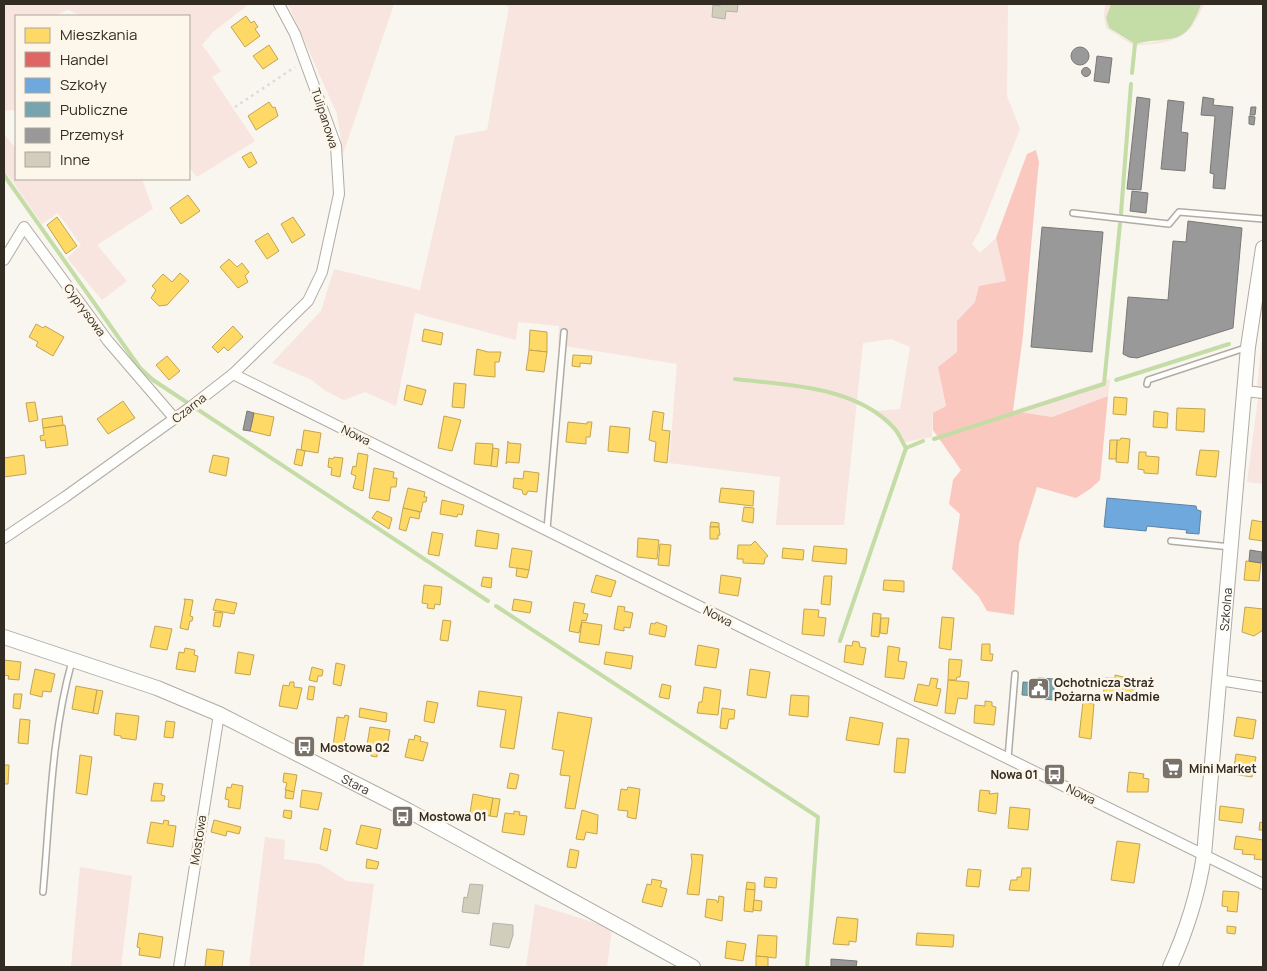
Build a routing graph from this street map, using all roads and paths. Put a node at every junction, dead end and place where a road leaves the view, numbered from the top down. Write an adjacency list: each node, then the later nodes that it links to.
1 (279, 4): 2 (street, Tulipanowa)
2 (305, 61): 3 (path); 6 (street, Tulipanowa)
3 (234, 107)
4 (1074, 213): 5 (lane)
5 (1263, 218)
6 (331, 238): 11 (street, Czarna)
7 (1263, 248): 10 (street, Szkolna)
8 (4, 260): 15 (street, Cyprysowa)
9 (564, 332): 16 (lane)
10 (1248, 347): 12 (lane); 13 (street, Szkolna)
11 (233, 374): 15 (street, Czarna); 16 (street, Nowa)
12 (1147, 384)
13 (1245, 391): 14 (street); 19 (street, Szkolna)
14 (1263, 393)
15 (175, 419): 17 (street, Czarna)
16 (547, 530): 26 (street, Nowa)
17 (4, 538)
18 (1171, 541): 19 (lane)
19 (1231, 547): 23 (street, Szkolna)
20 (4, 637): 21 (street, Stara)
21 (73, 659): 25 (street, Stara); 29 (lane)
22 (1015, 674): 26 (lane)
23 (1219, 680): 24 (street); 27 (street, Szkolna)
24 (1263, 687)
25 (219, 714): 30 (street, Mostowa); 31 (street, Stara)
26 (1008, 758): 27 (street, Nowa)
27 (1204, 855): 28 (street, Nowa); 32 (street, Szkolna)
28 (1263, 884)
29 (43, 892)
30 (178, 967)
31 (693, 967)
32 (1170, 967)

